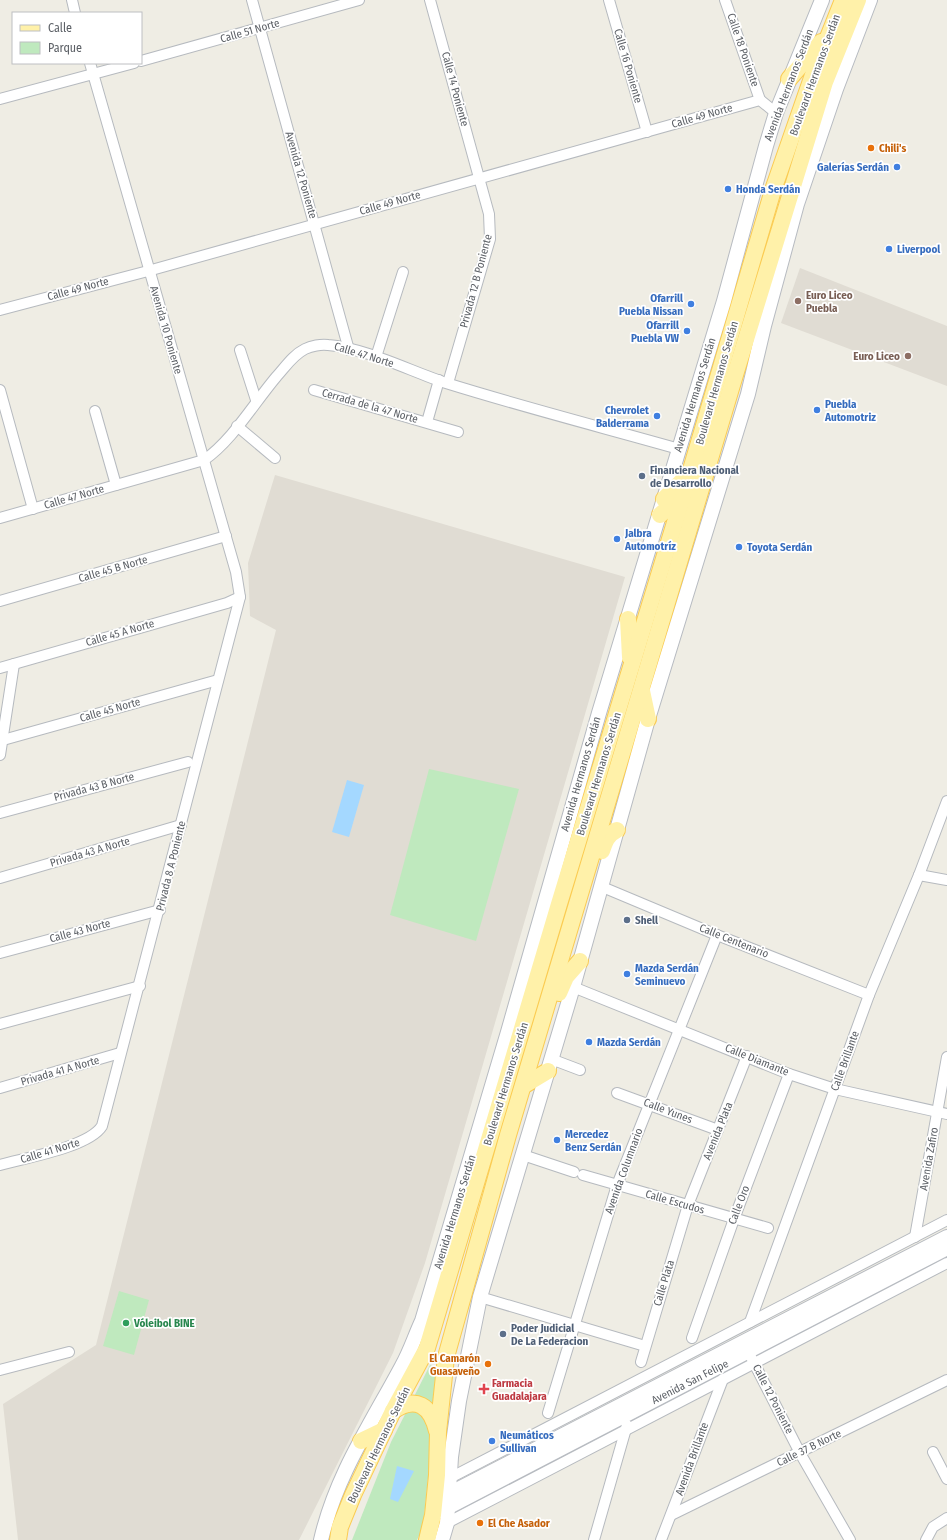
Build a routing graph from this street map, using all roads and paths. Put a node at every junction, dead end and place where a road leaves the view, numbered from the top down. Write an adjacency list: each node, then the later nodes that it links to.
1 (72, 0): 11 (street)
2 (252, 0): 12 (street, Avenida 12 Poniente)
3 (359, 0): 12 (street, Calle 51 Norte)
4 (430, 0): 23 (street, Calle 14 Poniente)
5 (609, 0): 22 (street, Calle 16 Poniente)
6 (725, 0): 20 (street, Calle 18 Poniente)
7 (822, 0): 18 (main road, Avenida Hermanos Serdán)
8 (842, 0): 13 (main road, Boulevard Hermanos Serdán)
9 (858, 0): 46 (main road, Boulevard Hermanos Serdán)
10 (870, 0): 48 (main road)
11 (76, 12)
12 (260, 28): 14 (street, Calle 51 Norte); 26 (street, Avenida 12 Poniente)
13 (831, 30): 18 (main road); 25 (main road, Boulevard Hermanos Serdán)
14 (142, 61)
15 (90, 64): 17 (street, Avenida 10 Poniente)
16 (131, 64): 17 (street)
17 (93, 75): 19 (street); 29 (street, Avenida 10 Poniente)
18 (789, 79): 21 (main road, Avenida Hermanos Serdán)
19 (0, 99)
20 (760, 100): 21 (street); 22 (street, Calle 49 Norte)
21 (776, 112): 24 (main road, Avenida Hermanos Serdán)
22 (646, 132): 23 (street, Calle 49 Norte)
23 (479, 178): 26 (street, Calle 49 Norte); 35 (street, Privada 12 B Poniente)
24 (751, 199): 25 (main road); 27 (main road, Avenida Hermanos Serdán)
25 (769, 205): 28 (main road, Boulevard Hermanos Serdán)
26 (315, 224): 29 (street, Calle 49 Norte); 33 (street, Avenida 12 Poniente)
27 (735, 264): 28 (main road); 43 (main road, Avenida Hermanos Serdán)
28 (750, 269): 47 (main road, Boulevard Hermanos Serdán)
29 (148, 271): 31 (street, Calle 49 Norte); 45 (street, Avenida 10 Poniente)
30 (403, 272): 34 (street)
31 (0, 310)
32 (240, 350): 38 (street)
33 (350, 350): 34 (street, Calle 47 Norte); 38 (street, Calle 47 Norte)
34 (376, 357): 35 (street, Calle 47 Norte)
35 (443, 382): 40 (street, Cerrada de la 47 Norte); 43 (street, Calle 47 Norte)
36 (0, 390): 52 (street)
37 (314, 390): 40 (street, Cerrada de la 47 Norte)
38 (256, 400): 41 (street, Calle 47 Norte)
39 (95, 411): 49 (street)
40 (427, 422): 42 (street, Cerrada de la 47 Norte)
41 (237, 426): 44 (street); 45 (street, Calle 47 Norte)
42 (458, 432)
43 (679, 450): 51 (main road, Avenida Hermanos Serdán)
44 (275, 458)
45 (204, 460): 49 (street, Calle 47 Norte); 55 (street, Avenida 10 Poniente)
46 (706, 470): 48 (main road); 63 (main road, Boulevard Hermanos Serdán)
47 (690, 473): 50 (main road, Boulevard Hermanos Serdán); 51 (main road)
48 (723, 475): 64 (main road)
49 (116, 485): 52 (street, Calle 47 Norte)
50 (685, 492): 53 (main road); 61 (main road, Boulevard Hermanos Serdán)
51 (664, 499): 53 (main road, Avenida Hermanos Serdán)
52 (33, 509): 54 (street, Calle 47 Norte)
53 (660, 515): 58 (main road, Avenida Hermanos Serdán)
54 (0, 518)
55 (226, 536): 56 (street, Avenida 10 Poniente); 57 (street, Calle 45 B Norte)
56 (240, 597): 59 (street, Calle 45 A Norte); 62 (street, Privada 8 A Poniente)
57 (0, 601)
58 (628, 618): 61 (main road); 130 (main road, Avenida Hermanos Serdán)
59 (14, 664): 60 (street, Calle 45 A Norte); 65 (street)
60 (0, 668)
61 (630, 670): 124 (main road, Boulevard Hermanos Serdán)
62 (218, 680): 65 (street, Calle 45 Norte); 70 (street, Privada 8 A Poniente)
63 (642, 689): 64 (main road); 76 (main road, Boulevard Hermanos Serdán)
64 (648, 719): 71 (main road)
65 (3, 740): 66 (street)
66 (0, 754)
67 (188, 762): 69 (street, Privada 43 B Norte)
68 (947, 801): 72 (street, Calle Brillante)
69 (0, 813)
70 (181, 825): 73 (street, Privada 43 A Norte); 77 (street, Privada 8 A Poniente)
71 (617, 830): 75 (main road); 76 (main road)
72 (919, 875): 74 (street); 83 (street, Calle Brillante)
73 (0, 878)
74 (947, 880)
75 (600, 886): 78 (street, Calle Centenario); 80 (main road)
76 (583, 887): 84 (main road, Boulevard Hermanos Serdán)
77 (160, 910): 79 (street, Calle 43 Norte); 81 (street, Privada 8 A Poniente)
78 (717, 935): 83 (street, Calle Centenario); 86 (street, Avenida Columnario)
79 (0, 953)
80 (580, 961): 82 (main road); 84 (main road)
81 (140, 986): 85 (street); 87 (street, Privada 8 A Poniente)
82 (573, 987): 86 (street, Calle Diamante); 90 (main road)
83 (869, 995): 95 (street, Calle Brillante)
84 (545, 1012): 93 (main road, Boulevard Hermanos Serdán)
85 (0, 1024)
86 (679, 1029): 88 (street, Calle Diamante); 97 (street, Avenida Columnario)
87 (120, 1053): 94 (street, Privada 41 A Norte); 100 (street, Privada 8 A Poniente)
88 (746, 1056): 92 (street, Calle Diamante); 99 (street, Avenida Plata)
89 (947, 1057): 98 (street, Avenida Zafiro)
90 (550, 1065): 91 (street); 93 (main road); 101 (main road)
91 (580, 1070)
92 (789, 1074): 95 (street, Calle Diamante); 105 (street, Calle Oro)
93 (523, 1086): 129 (main road, Boulevard Hermanos Serdán)
94 (0, 1088)
95 (835, 1089): 98 (street, Calle Diamante); 113 (street, Calle Brillante)
96 (617, 1093): 97 (street, Calle Yunes)
97 (650, 1104): 99 (street, Calle Yunes); 103 (street, Avenida Columnario)
98 (942, 1113): 108 (street, Avenida Zafiro)
99 (718, 1130): 104 (street, Avenida Plata)
100 (98, 1133): 102 (street, Calle 41 Norte)
101 (523, 1155): 103 (street, Calle Escudos); 112 (main road)
102 (0, 1165)
103 (617, 1185): 104 (street, Calle Escudos); 114 (street, Avenida Columnario)
104 (688, 1205): 105 (street, Calle Escudos); 116 (street, Calle Plata)
105 (734, 1219): 107 (street, Calle Escudos); 115 (street, Calle Oro)
106 (947, 1220): 108 (street)
107 (768, 1228)
108 (915, 1237): 113 (street)
109 (947, 1237): 118 (main road, Avenida San Felipe)
110 (947, 1248): 118 (main road, Avenida San Felipe)
111 (947, 1263): 118 (street, Avenida San Felipe)
112 (480, 1297): 114 (street); 133 (main road)
113 (750, 1322): 133 (street)
114 (574, 1326): 116 (street); 126 (street, Avenida Columnario)
115 (692, 1338)
116 (645, 1346): 119 (street, Calle Plata)
117 (69, 1352): 120 (street)
118 (749, 1352): 121 (street, Avenida San Felipe); 123 (main road, Avenida San Felipe); 125 (main road, Avenida San Felipe); 132 (street, Calle 12 Poniente)
119 (641, 1362)
120 (0, 1370)
121 (723, 1378): 127 (street, Avenida San Felipe); 136 (street, Avenida Brillante)
122 (947, 1380): 132 (street, Calle 37 B Norte)
123 (635, 1397): 125 (street); 135 (main road, Avenida San Felipe)
124 (393, 1411): 128 (main road, Boulevard Hermanos Serdán); 129 (main road)
125 (631, 1412): 127 (street); 135 (main road, Avenida San Felipe)
126 (548, 1413)
127 (626, 1428): 138 (street, Avenida San Felipe); 144 (street)
128 (384, 1430): 130 (main road); 139 (main road, Boulevard Hermanos Serdán)
129 (438, 1432): 135 (main road, Boulevard Hermanos Serdán)
130 (360, 1441): 140 (main road, Avenida Hermanos Serdán)
131 (933, 1452): 134 (street)
132 (800, 1453): 136 (street, Calle 37 B Norte); 146 (street, Calle 12 Poniente)
133 (450, 1478): 135 (main road)
134 (947, 1479)
135 (440, 1501): 138 (main road); 142 (main road, Boulevard Hermanos Serdán)
136 (671, 1515): 145 (street, Avenida Brillante)
137 (947, 1518): 147 (street)
138 (447, 1523): 143 (main road)
139 (339, 1533): 141 (main road)
140 (321, 1540)
141 (327, 1540)
142 (427, 1540)
143 (442, 1540)
144 (594, 1540)
145 (661, 1540)
146 (850, 1540)
147 (926, 1540)

